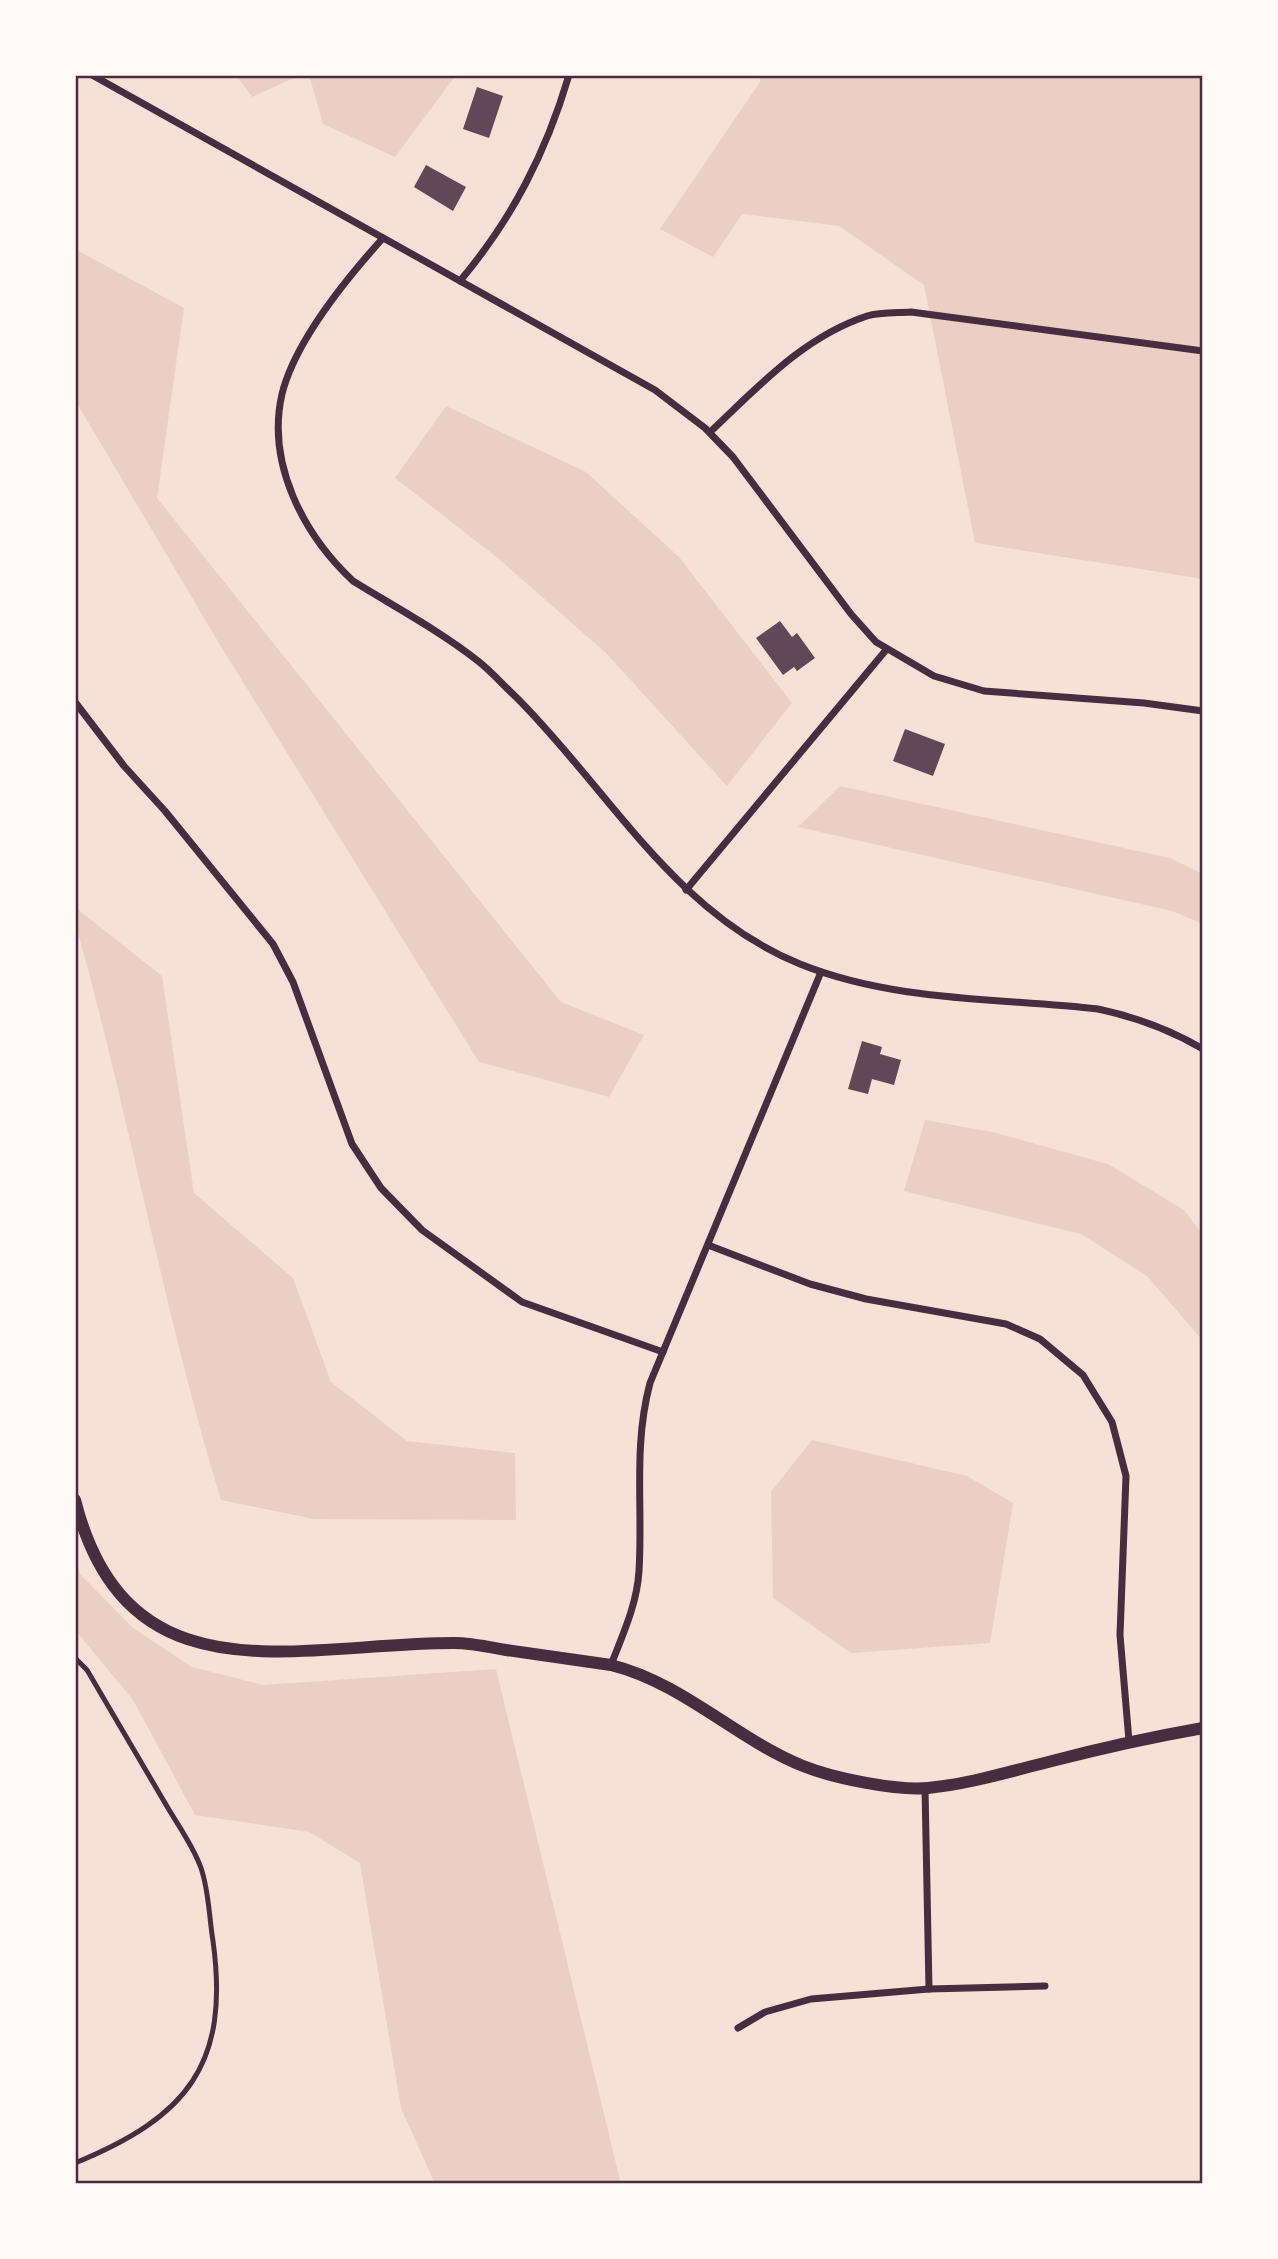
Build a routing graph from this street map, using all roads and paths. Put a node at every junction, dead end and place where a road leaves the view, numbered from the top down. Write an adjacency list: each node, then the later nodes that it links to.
1 (92, 75): 3 (street)
2 (569, 75): 4 (street)
3 (383, 238): 4 (street); 10 (street)
4 (460, 281): 6 (street)
5 (1203, 351): 6 (street)
6 (710, 432): 7 (street)
7 (886, 650): 9 (street); 10 (street)
8 (75, 702): 14 (street)
9 (1203, 711)
10 (686, 890): 11 (street)
11 (821, 972): 12 (street); 13 (street)
12 (1203, 1049)
13 (708, 1245): 14 (street); 20 (street)
14 (663, 1352): 18 (street)
15 (75, 1500): 16 (street)
16 (79, 1528): 18 (street)
17 (75, 1658): 25 (lane)
18 (611, 1665): 21 (street)
19 (1203, 1728): 20 (street)
20 (1129, 1741): 21 (street)
21 (925, 1788): 23 (street)
22 (1045, 1986): 23 (street)
23 (929, 1989): 24 (street)
24 (738, 2028)
25 (75, 2163)

